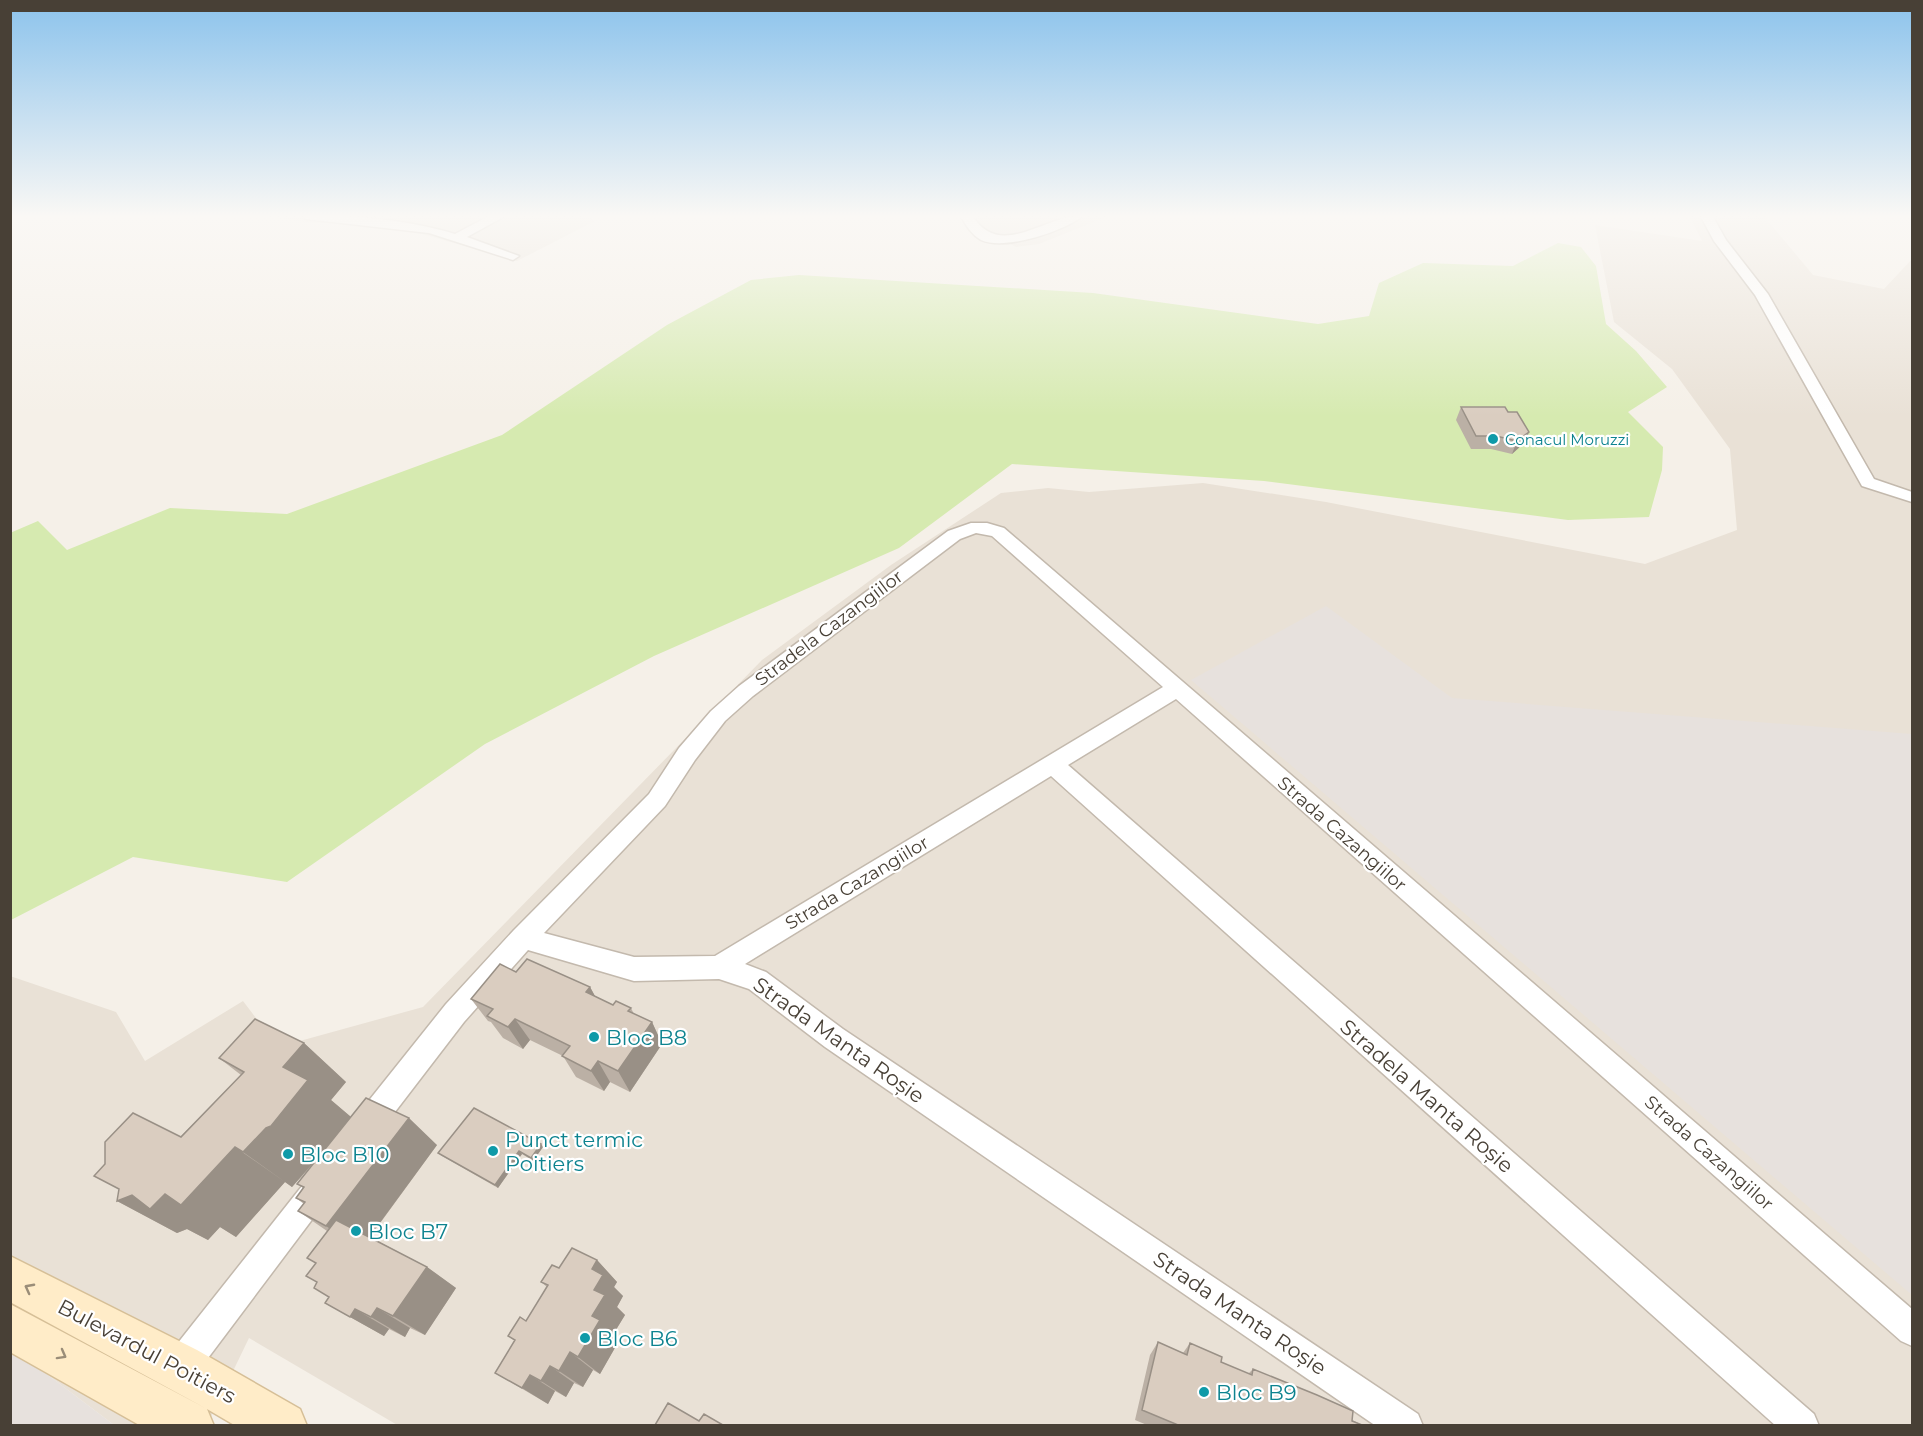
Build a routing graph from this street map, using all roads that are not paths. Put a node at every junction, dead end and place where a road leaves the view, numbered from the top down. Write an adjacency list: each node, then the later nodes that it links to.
1 (1752, 282): 2 (street)
2 (1912, 497)
3 (1176, 689): 4 (street, Strada Cazangiilor); 5 (street, Stradela Cazangiilor); 9 (street, Strada Cazangiilor)
4 (1053, 765): 6 (street, Strada Cazangiilor); 14 (street, Stradela Manta Roșie)
5 (522, 938): 6 (street, Strada Manta Roșie); 10 (street)
6 (719, 967): 13 (street, Strada Manta Roșie)
7 (10, 1278): 10 (main road, Bulevardul Poitiers, one-way to 7)
8 (10, 1326): 11 (main road, one-way to 11)
9 (1912, 1330)
10 (180, 1367): 11 (street); 12 (main road, Bulevardul Poitiers)
11 (171, 1415)
12 (283, 1425)
13 (1406, 1425)
14 (1802, 1425)

